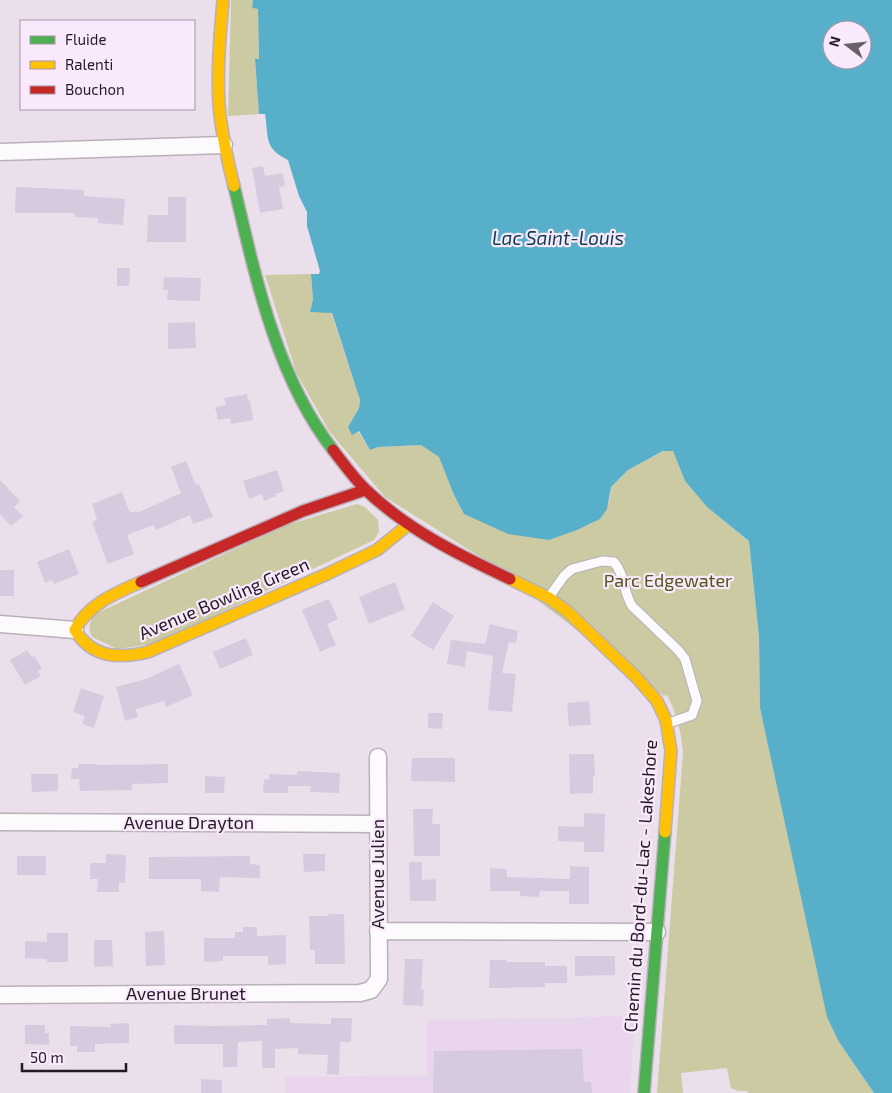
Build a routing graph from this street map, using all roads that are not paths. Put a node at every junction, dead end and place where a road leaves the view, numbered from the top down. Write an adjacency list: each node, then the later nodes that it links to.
1 (222, 0): 2 (street, Chemin du Bord-du-Lac - Lakeshore)
2 (224, 145): 3 (street); 4 (street, Chemin du Bord-du-Lac - Lakeshore)
3 (0, 152)
4 (365, 490): 5 (street, Chemin du Bord-du-Lac - Lakeshore); 8 (street)
5 (408, 525): 6 (street, Chemin du Bord-du-Lac - Lakeshore); 8 (street, Avenue Bowling Green)
6 (548, 598): 9 (street, Chemin du Bord-du-Lac - Lakeshore); 9 (lane)
7 (0, 624): 8 (street)
8 (75, 630)
9 (667, 724): 14 (street, Chemin du Bord-du-Lac - Lakeshore)
10 (378, 757): 12 (street, Avenue Julien)
11 (0, 822): 12 (street, Avenue Drayton)
12 (377, 824): 13 (street, Avenue Julien)
13 (378, 931): 14 (street); 15 (street, Avenue Julien)
14 (657, 932): 17 (street, Chemin du Bord-du-Lac - Lakeshore)
15 (371, 990): 16 (street, Avenue Brunet)
16 (0, 995)
17 (644, 1093)

